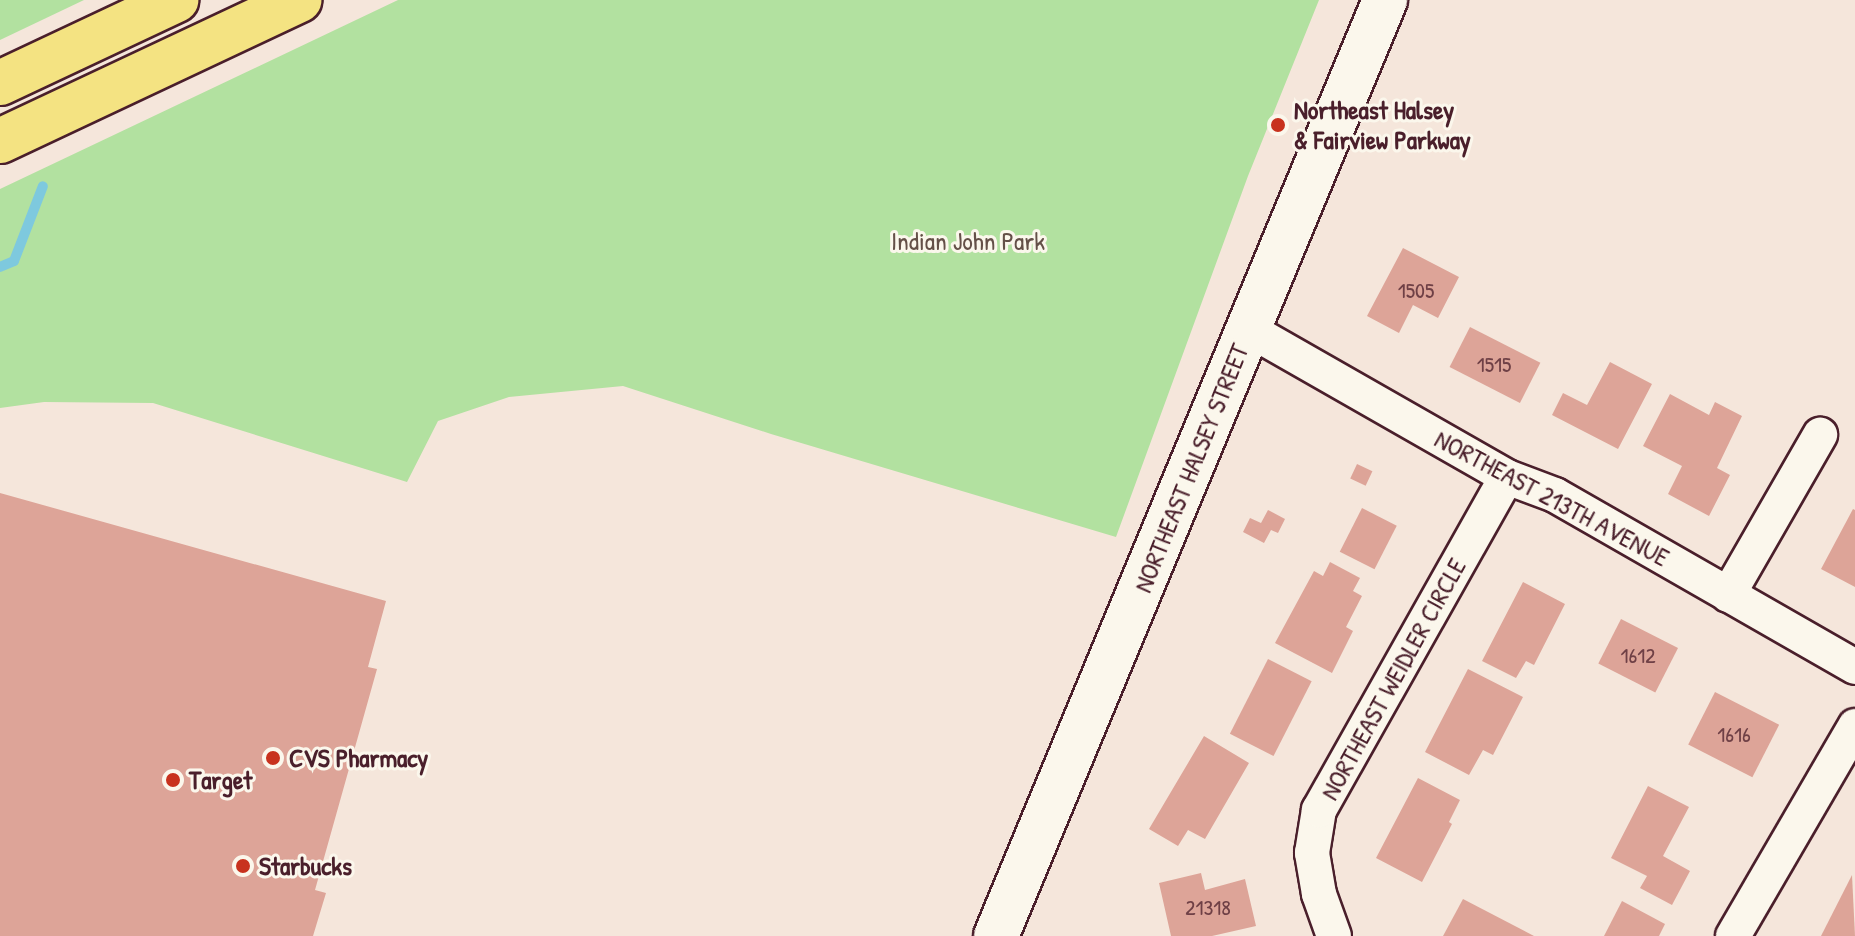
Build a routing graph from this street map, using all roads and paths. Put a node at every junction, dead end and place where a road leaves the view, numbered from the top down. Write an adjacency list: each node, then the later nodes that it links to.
1 (176, 0): 4 (main road)
2 (299, 0): 5 (main road)
3 (1385, 0): 6 (main road, NORTHEAST HALSEY STREET)
4 (0, 83)
5 (0, 141)
6 (1248, 329): 8 (street, NORTHEAST 213TH AVENUE); 12 (main road, NORTHEAST HALSEY STREET)
7 (1820, 435): 9 (street)
8 (1507, 477): 9 (street, NORTHEAST 213TH AVENUE); 13 (street, NORTHEAST WEIDLER CIRCLE)
9 (1728, 595): 10 (street, NORTHEAST 213TH AVENUE)
10 (1855, 667)
11 (1855, 726): 14 (street)
12 (996, 936)
13 (1334, 936)
14 (1733, 936)

